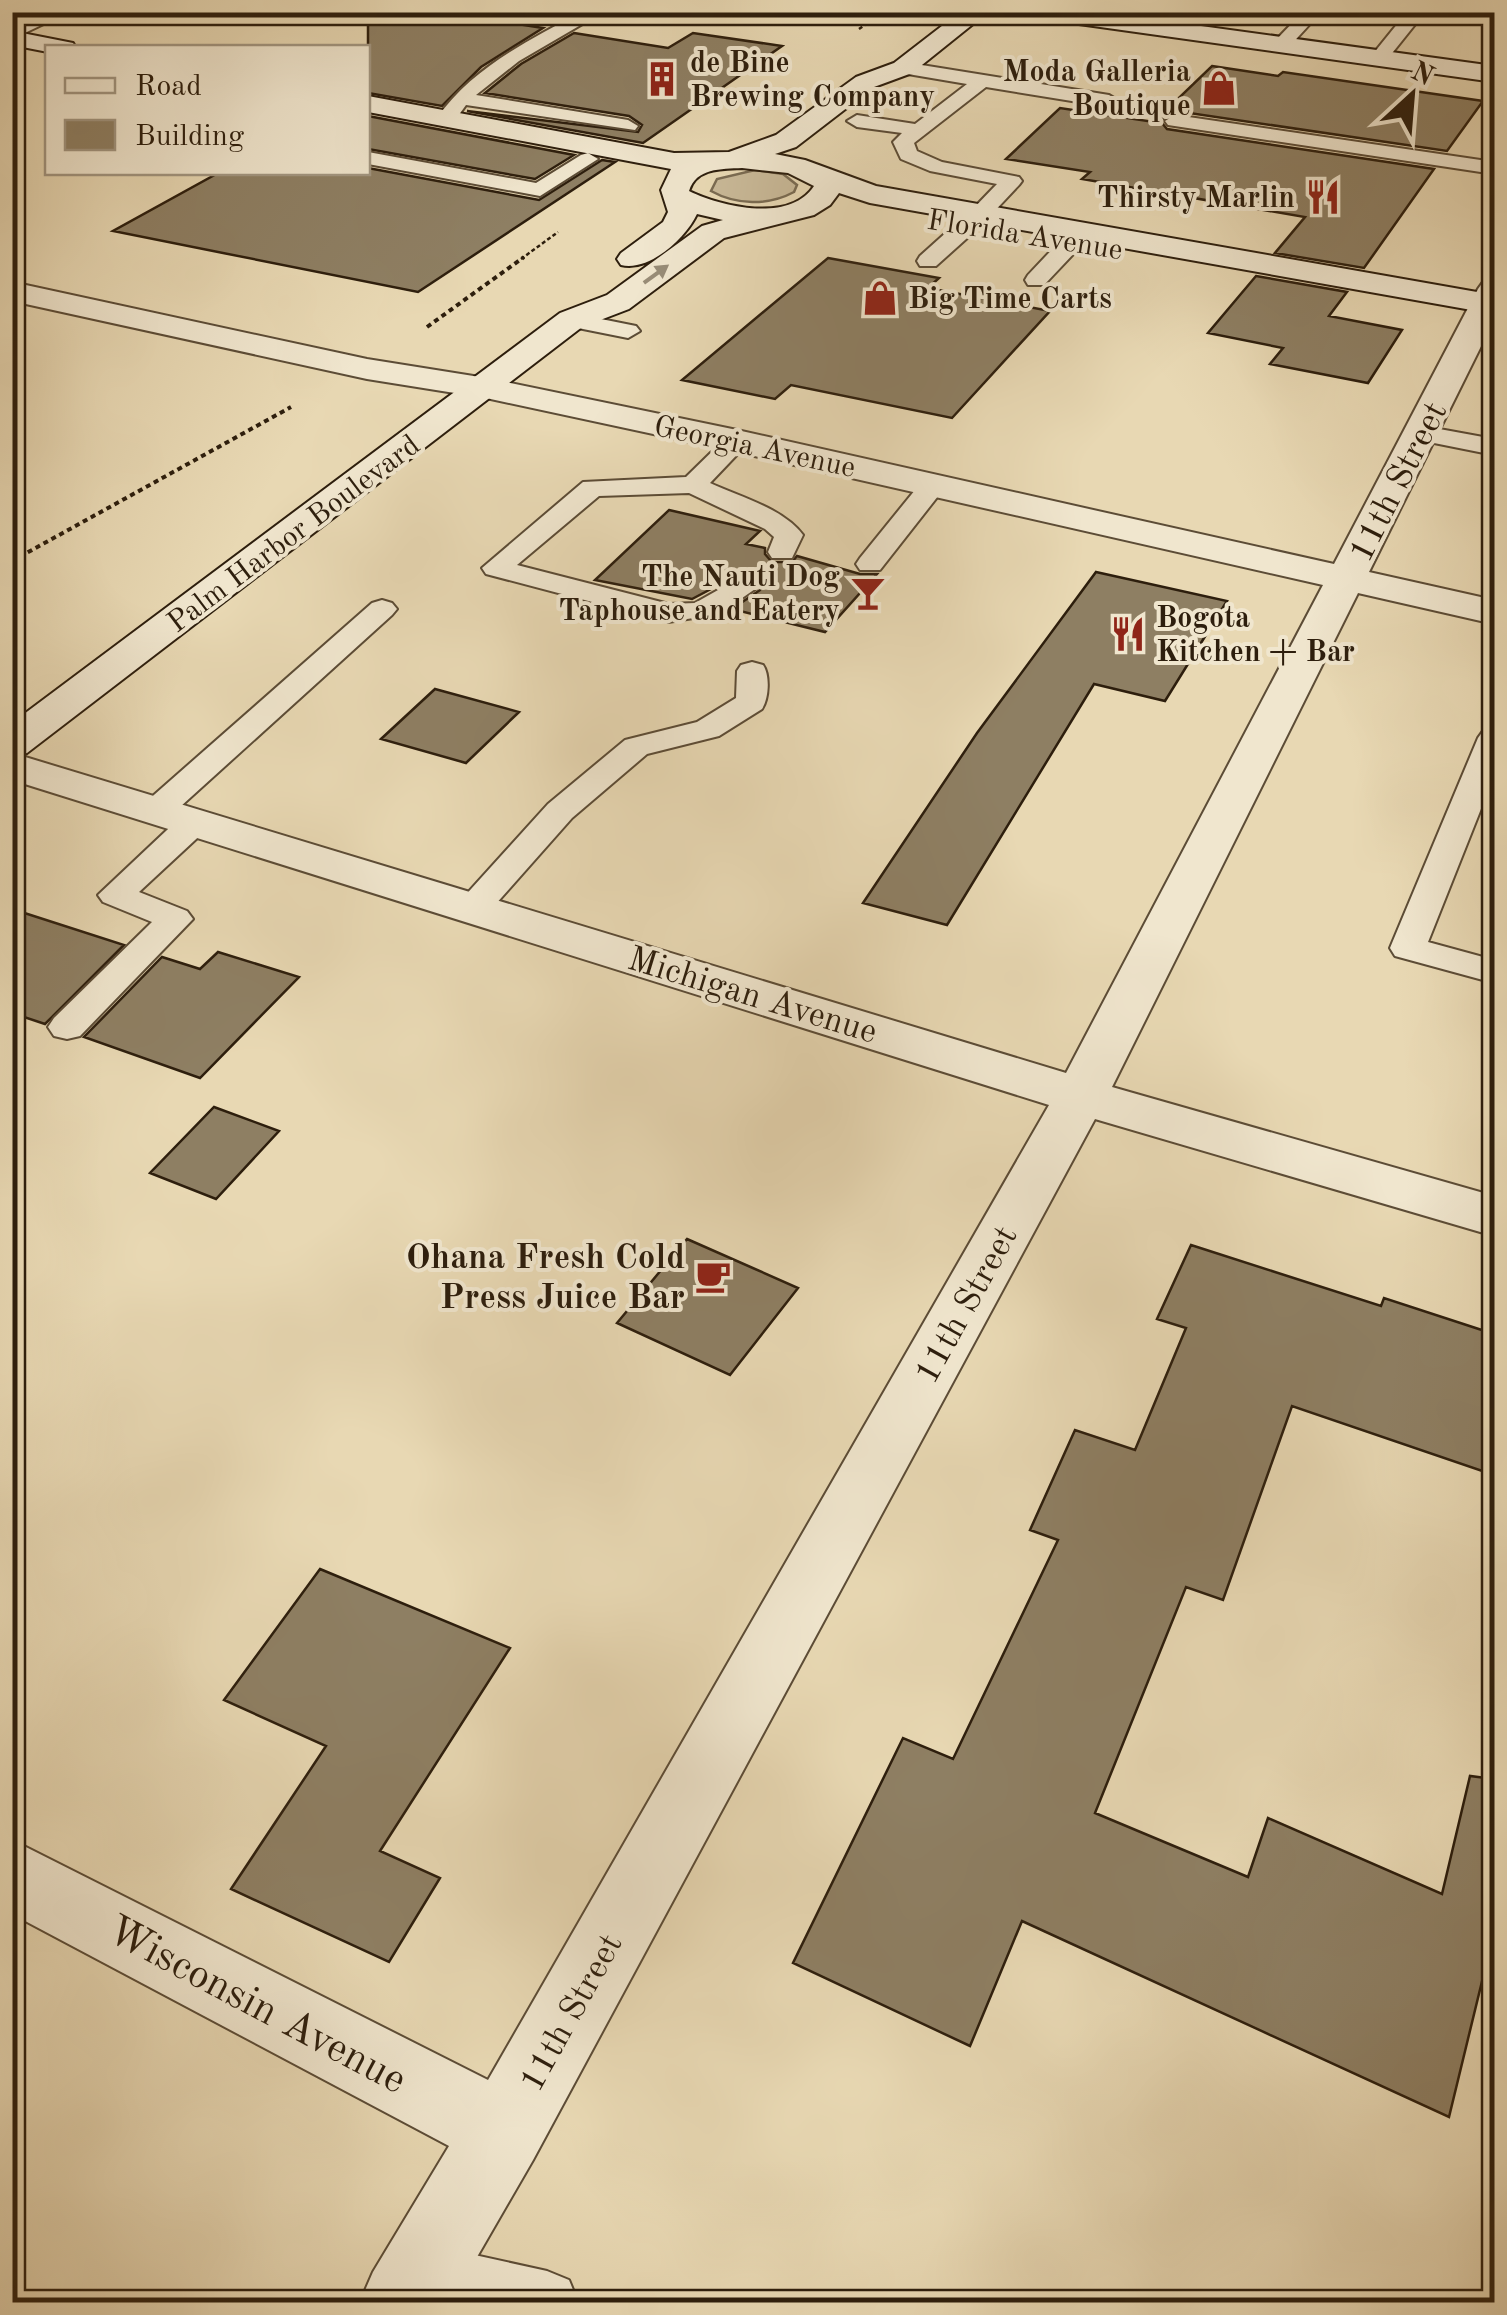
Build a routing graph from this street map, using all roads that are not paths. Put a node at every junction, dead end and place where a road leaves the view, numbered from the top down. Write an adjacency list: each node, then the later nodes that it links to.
1 (60, 12): 7 (lane)
2 (594, 12): 16 (lane)
3 (976, 12): 11 (street)
4 (1043, 12): 9 (street)
5 (1313, 12): 9 (lane)
6 (1416, 12): 10 (lane)
7 (12, 36): 8 (street)
8 (51, 45)
9 (1281, 45): 10 (street)
10 (1378, 58): 12 (street)
11 (903, 68): 13 (lane); 18 (street); 27 (street)
12 (1494, 74)
13 (982, 81): 14 (lane); 17 (lane)
14 (1108, 101)
15 (370, 104): 16 (street)
16 (453, 109): 21 (lane); 27 (street)
17 (938, 114): 20 (lane); 22 (lane)
18 (857, 121): 22 (lane); 26 (street)
19 (1176, 121): 28 (lane)
20 (967, 125)
21 (628, 126)
22 (918, 130): 31 (lane)
23 (371, 135): 25 (street)
24 (370, 158): 25 (lane)
25 (588, 159): 29 (street)
26 (825, 161): 27 (street, Florida Avenue); 30 (street); 31 (street, Florida Avenue)
27 (717, 162): 29 (street)
28 (1494, 168)
29 (676, 193): 30 (street); 38 (street, Palm Harbor Boulevard)
30 (789, 212): 31 (street, Florida Avenue); 38 (street, Palm Harbor Boulevard, one-way to 30)
31 (974, 219): 32 (street, Florida Avenue); 33 (lane); 34 (street, Florida Avenue)
32 (1070, 244): 34 (street, Florida Avenue); 35 (lane)
33 (928, 261)
34 (1250, 263): 37 (street, Florida Avenue)
35 (1036, 280)
36 (12, 291): 40 (street, Georgia Avenue)
37 (1492, 299): 42 (street, 11th Street)
38 (572, 320): 39 (lane); 40 (street, Palm Harbor Boulevard)
39 (628, 330)
40 (486, 388): 41 (street, Georgia Avenue); 54 (street, Palm Harbor Boulevard)
41 (731, 431): 44 (street, Georgia Avenue); 45 (lane)
42 (1423, 434): 43 (lane); 48 (street, 11th Street)
43 (1494, 447)
44 (933, 485): 47 (lane); 48 (street, Georgia Avenue)
45 (693, 486): 46 (lane); 49 (lane)
46 (782, 552)
47 (870, 564)
48 (1347, 580): 51 (street, Georgia Avenue); 60 (street, 11th Street)
49 (744, 587)
50 (382, 609): 56 (lane)
51 (1494, 612)
52 (752, 670): 57 (lane)
53 (1494, 738): 58 (lane)
54 (12, 744)
55 (12, 766): 56 (street, Michigan Avenue)
56 (177, 815): 57 (street, Michigan Avenue); 59 (lane)
57 (474, 908): 60 (street, Michigan Avenue)
58 (1494, 972)
59 (67, 1027)
60 (1081, 1096): 61 (street, Michigan Avenue); 63 (street, 11th Street)
61 (1494, 1216)
62 (12, 1875): 63 (street, Wisconsin Avenue)
63 (504, 2132): 64 (street, 11th Street)
64 (412, 2288): 65 (lane)
65 (547, 2302)

